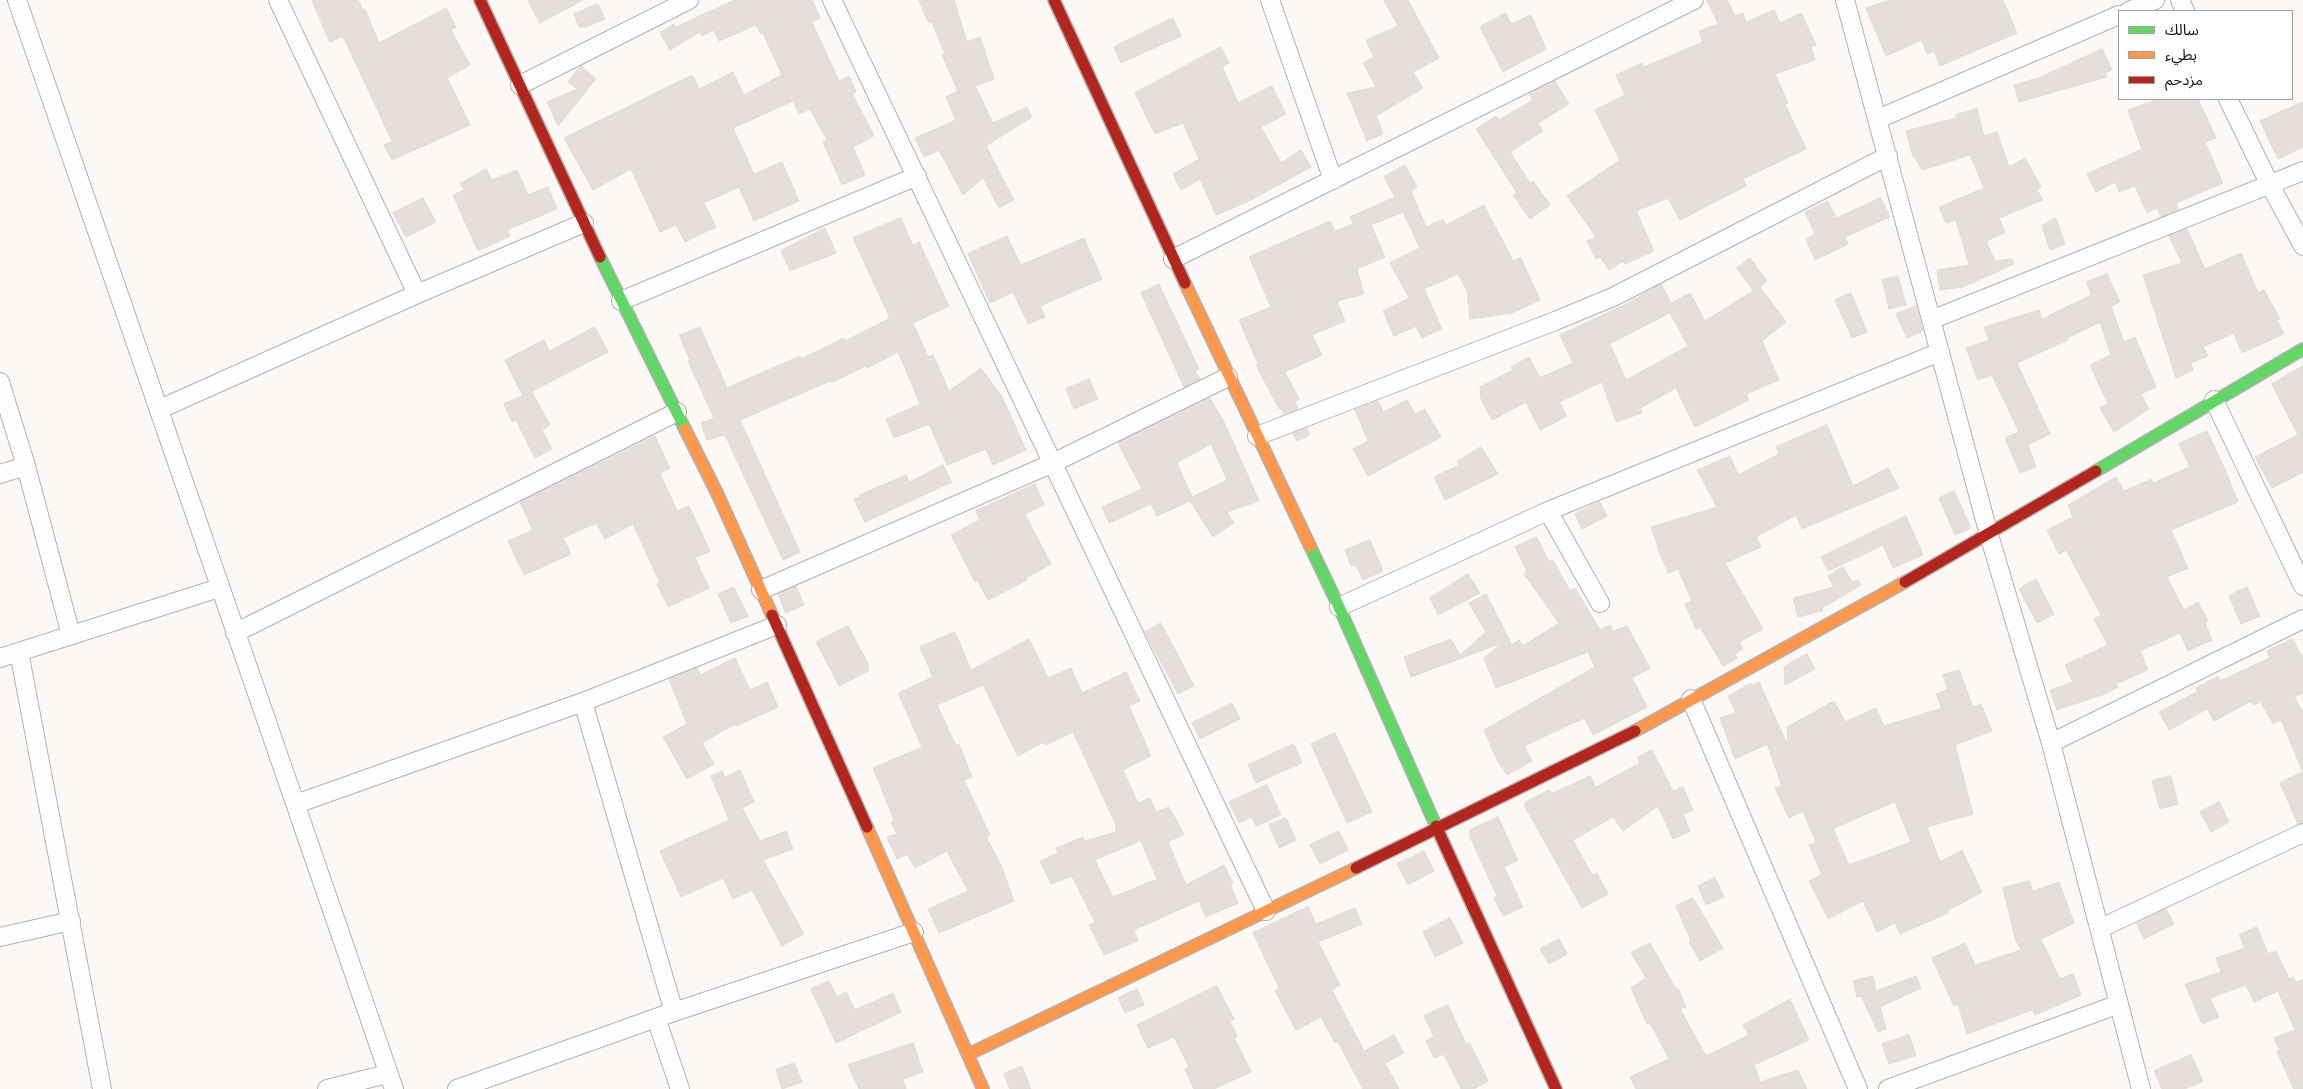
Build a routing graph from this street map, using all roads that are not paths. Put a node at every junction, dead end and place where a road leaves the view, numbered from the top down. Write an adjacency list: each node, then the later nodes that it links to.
1 (17, 0): 32 (street)
2 (278, 0): 24 (street)
3 (480, 0): 13 (street)
4 (690, 0): 13 (street)
5 (832, 0): 18 (street)
6 (1054, 0): 23 (street)
7 (1270, 0): 19 (street)
8 (1694, 0): 19 (street)
9 (1845, 0): 15 (street)
10 (2155, 0): 11 (street)
11 (2131, 10)
12 (2118, 15): 15 (street)
13 (520, 84): 21 (street)
14 (2228, 100): 20 (street)
15 (1878, 119): 16 (street)
16 (1888, 156): 26 (street); 34 (street)
17 (2303, 171): 20 (street)
18 (917, 176): 25 (street); 35 (street)
19 (1333, 180): 23 (street)
20 (2270, 185): 22 (street); 26 (street)
21 (584, 223): 24 (street); 25 (street)
22 (2303, 246)
23 (1173, 259): 29 (street)
24 (418, 294): 32 (street)
25 (621, 301): 33 (street)
26 (1931, 320): 28 (street)
27 (2303, 349): 31 (street)
28 (1940, 352): 38 (street); 39 (street)
29 (1228, 377): 34 (street); 35 (street)
30 (0, 382): 36 (street)
31 (2214, 400): 39 (street); 40 (street)
32 (160, 409): 41 (street)
33 (677, 412): 42 (street); 47 (street)
34 (1257, 436): 44 (street)
35 (1053, 463): 42 (street); 57 (street)
36 (26, 466): 37 (street); 48 (street)
37 (0, 474)
38 (1548, 511): 43 (street); 44 (street)
39 (1989, 535): 51 (street); 53 (street)
40 (2303, 586)
41 (219, 588): 47 (street); 48 (street)
42 (761, 590): 46 (street)
43 (1600, 603)
44 (1339, 607): 55 (street)
45 (2303, 619): 53 (street)
46 (777, 625): 52 (street); 60 (street)
47 (235, 633): 54 (street)
48 (71, 635): 49 (street)
49 (19, 652): 50 (street); 58 (street)
50 (0, 658)
51 (1691, 699): 55 (street); 73 (street)
52 (583, 702): 54 (street); 63 (street)
53 (2051, 743): 59 (street)
54 (296, 804): 66 (street)
55 (1437, 829): 57 (street); 72 (street)
56 (2303, 833): 59 (street)
57 (1266, 912): 65 (street)
58 (71, 921): 61 (street); 67 (street)
59 (2100, 928): 62 (street)
60 (914, 932): 63 (street); 65 (street)
61 (0, 937)
62 (2119, 1004): 74 (street); 75 (street)
63 (674, 1012): 64 (street)
64 (656, 1018): 69 (street); 70 (street)
65 (969, 1054): 71 (street)
66 (390, 1081): 68 (street)
67 (102, 1089)
68 (327, 1089)
69 (457, 1089)
70 (680, 1089)
71 (983, 1089)
72 (1556, 1089)
73 (1858, 1089)
74 (1888, 1089)
75 (2141, 1089)

